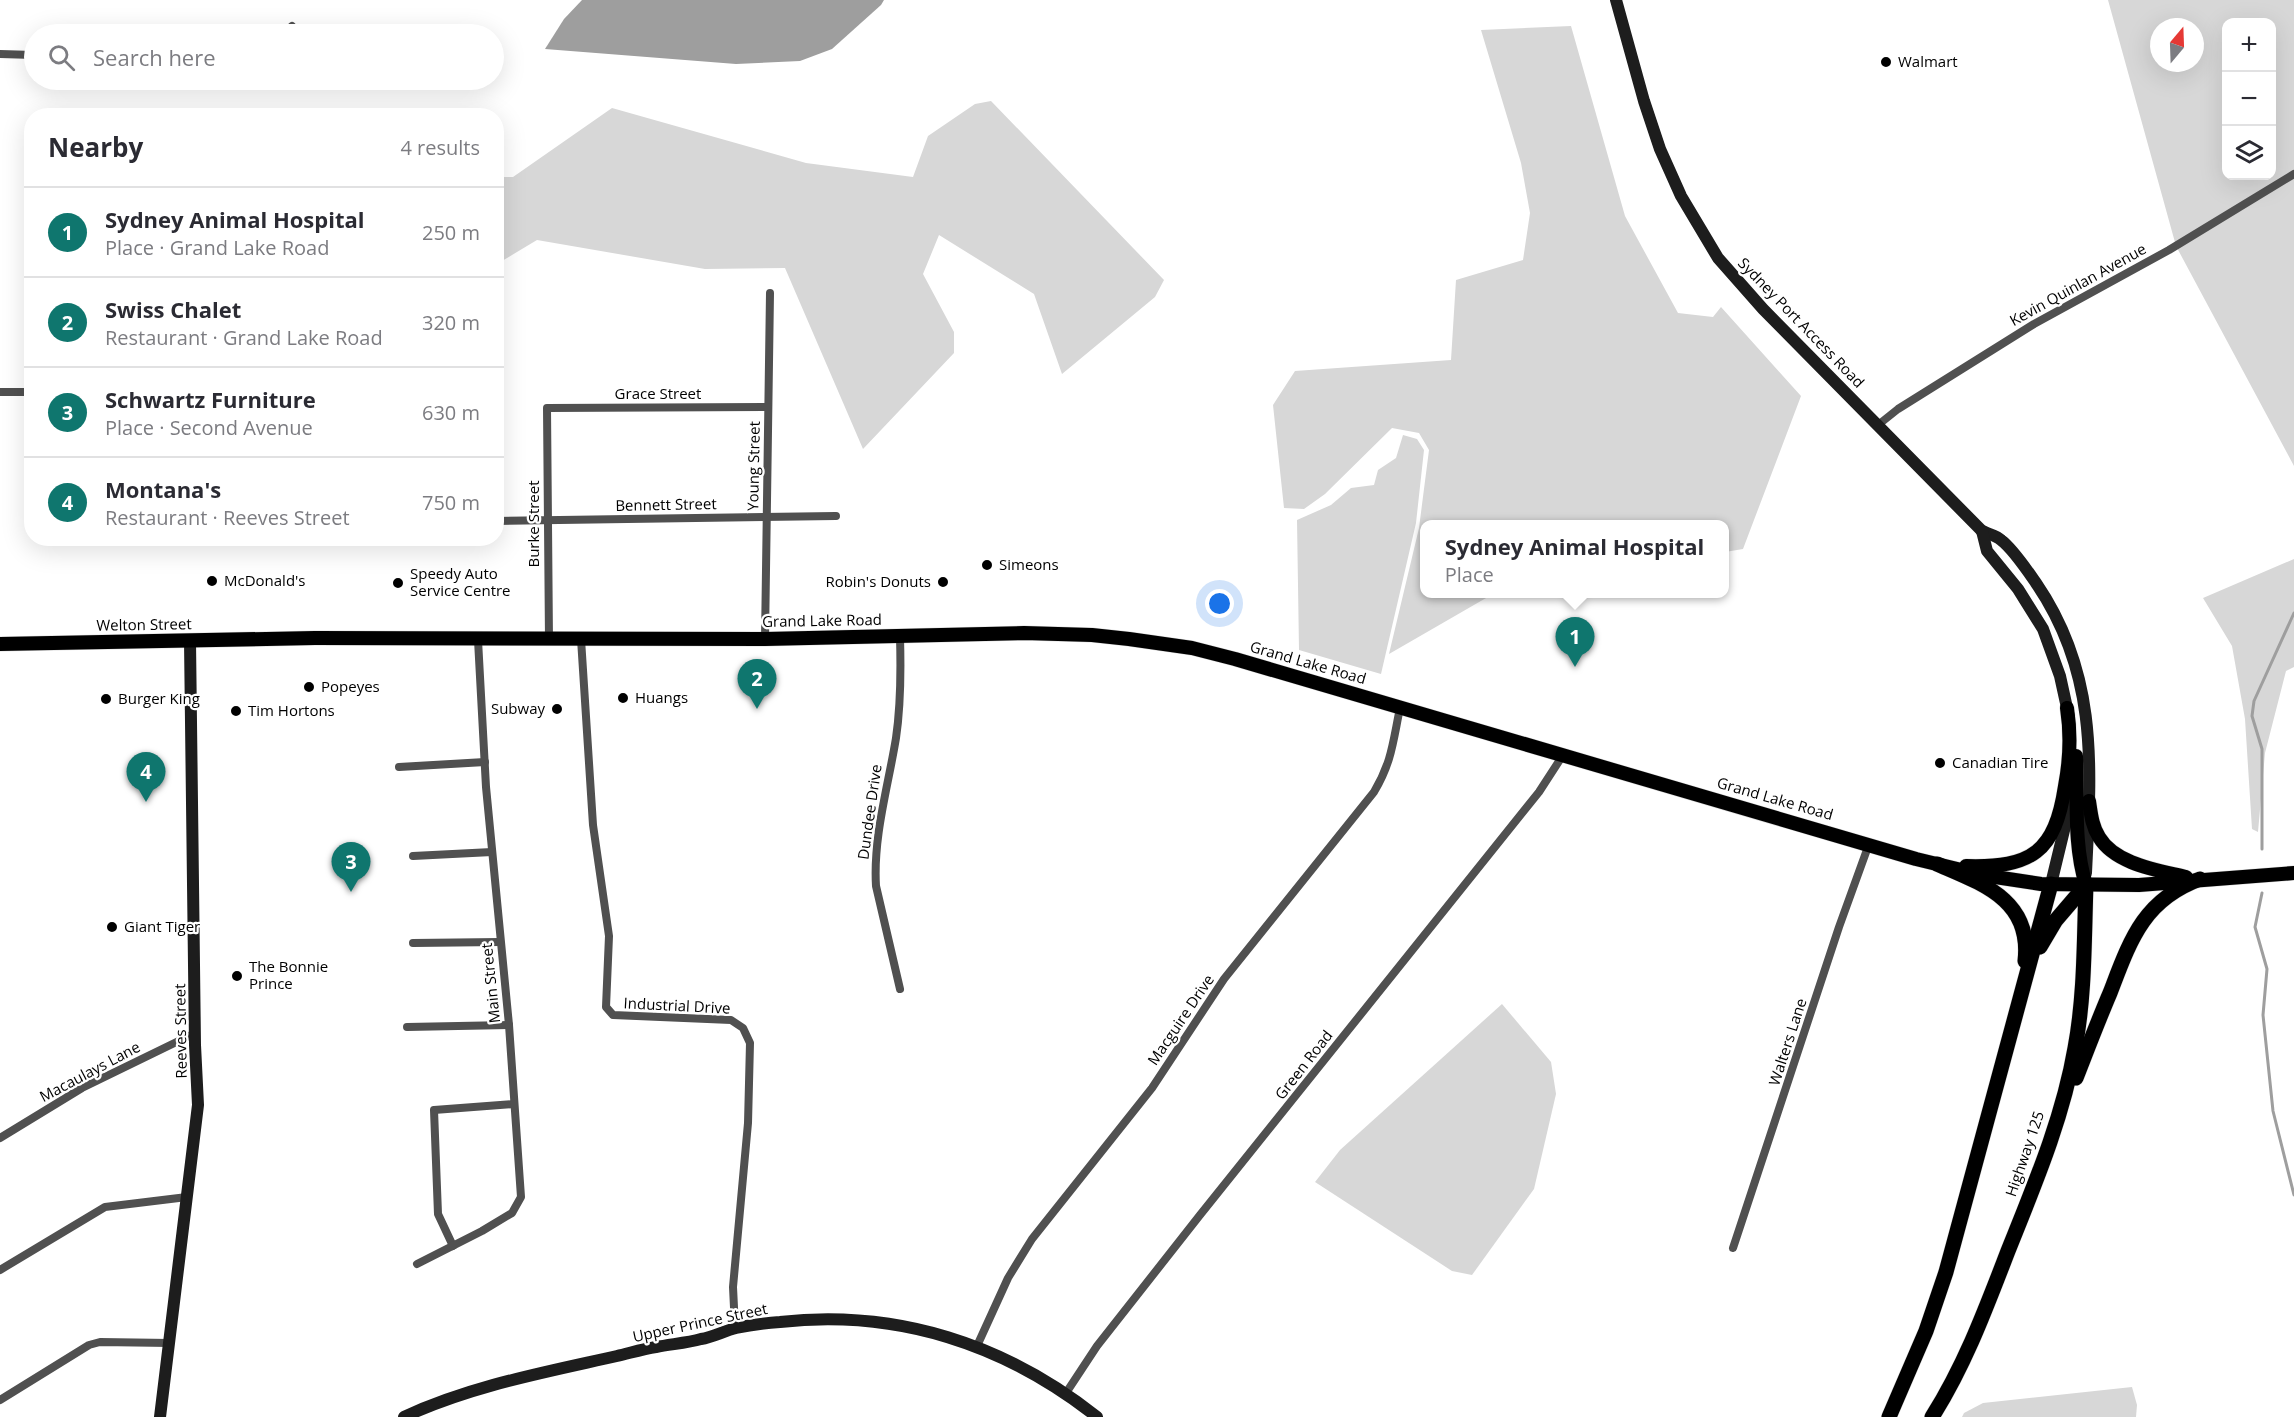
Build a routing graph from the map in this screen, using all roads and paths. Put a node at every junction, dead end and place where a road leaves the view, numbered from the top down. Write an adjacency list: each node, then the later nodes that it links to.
1 (1616, 0): 10 (street, Sydney Port Access Road)
2 (0, 54): 3 (street)
3 (24, 55)
4 (2294, 174): 10 (street, Kevin Quinlan Avenue)
5 (770, 293): 8 (street, Young Street)
6 (0, 392): 7 (street)
7 (24, 392)
8 (768, 407): 9 (street, Grace Street); 12 (street, Young Street)
9 (547, 408): 13 (street, Burke Street)
10 (1878, 425): 15 (street, Sydney Port Access Road)
11 (836, 516): 12 (street, Bennett Street)
12 (767, 517): 13 (street, Bennett Street); 19 (street, Young Street)
13 (548, 520): 14 (street, Bennett Street); 21 (street, Burke Street)
14 (504, 521)
15 (1982, 531): 25 (street, Sydney Port Access Road); 29 (street, Sydney Port Access Road)
16 (900, 636): 19 (main road, Grand Lake Road); 24 (main road, Grand Lake Road); 40 (street, Dundee Drive)
17 (289, 639): 20 (main road, Grand Lake Road); 22 (main road, Welton Street)
18 (581, 639): 19 (main road, Grand Lake Road); 21 (main road, Grand Lake Road); 54 (street, Industrial Drive)
19 (765, 639)
20 (478, 640): 21 (main road, Grand Lake Road); 27 (street, Main Street)
21 (549, 640)
22 (190, 641): 23 (main road, Welton Street); 44 (street, Reeves Street)
23 (0, 644)
24 (1400, 708): 26 (main road, Grand Lake Road); 56 (street, Macguire Drive)
25 (2067, 708): 33 (main road); 36 (street, Sydney Port Access Road); 37 (main road)
26 (1563, 755): 30 (main road, Grand Lake Road); 57 (street, Green Road)
27 (485, 762): 28 (street); 31 (street, Main Street)
28 (399, 767)
29 (2089, 801): 35 (main road); 37 (street, Sydney Port Access Road)
30 (1869, 844): 33 (main road, Grand Lake Road); 51 (street, Walters Lane)
31 (492, 852): 32 (street); 38 (street, Main Street)
32 (413, 855)
33 (1937, 864): 36 (main road, Grand Lake Road); 45 (highway)
34 (2294, 873): 35 (main road, Grand Lake Road)
35 (2200, 879): 37 (main road, Grand Lake Road); 48 (highway)
36 (2051, 884): 37 (main road, Grand Lake Road); 41 (highway)
37 (2086, 885): 41 (highway); 48 (highway, Highway 125)
38 (500, 942): 39 (street); 42 (street, Main Street)
39 (413, 943)
40 (900, 989)
41 (2023, 990): 45 (highway)
42 (508, 1025): 43 (street); 46 (street, Main Street)
43 (407, 1027)
44 (195, 1033): 47 (street, Macaulays Lane); 49 (street, Reeves Street)
45 (2005, 1052): 62 (highway)
46 (514, 1104): 50 (street, Main Street); 50 (street)
47 (0, 1138)
48 (2031, 1193): 63 (highway, Highway 125)
49 (187, 1197): 53 (street); 55 (street, Reeves Street)
50 (453, 1246): 52 (street, Main Street)
51 (1733, 1248)
52 (417, 1264)
53 (0, 1270)
54 (735, 1328): 56 (street, Upper Prince Street); 60 (street, Upper Prince Street)
55 (170, 1343): 58 (street); 59 (street, Reeves Street)
56 (977, 1346): 57 (street, Upper Prince Street)
57 (1066, 1393): 61 (street, Upper Prince Street)
58 (0, 1400)
59 (160, 1417)
60 (404, 1417)
61 (1097, 1417)
62 (1889, 1417)
63 (1932, 1417)

